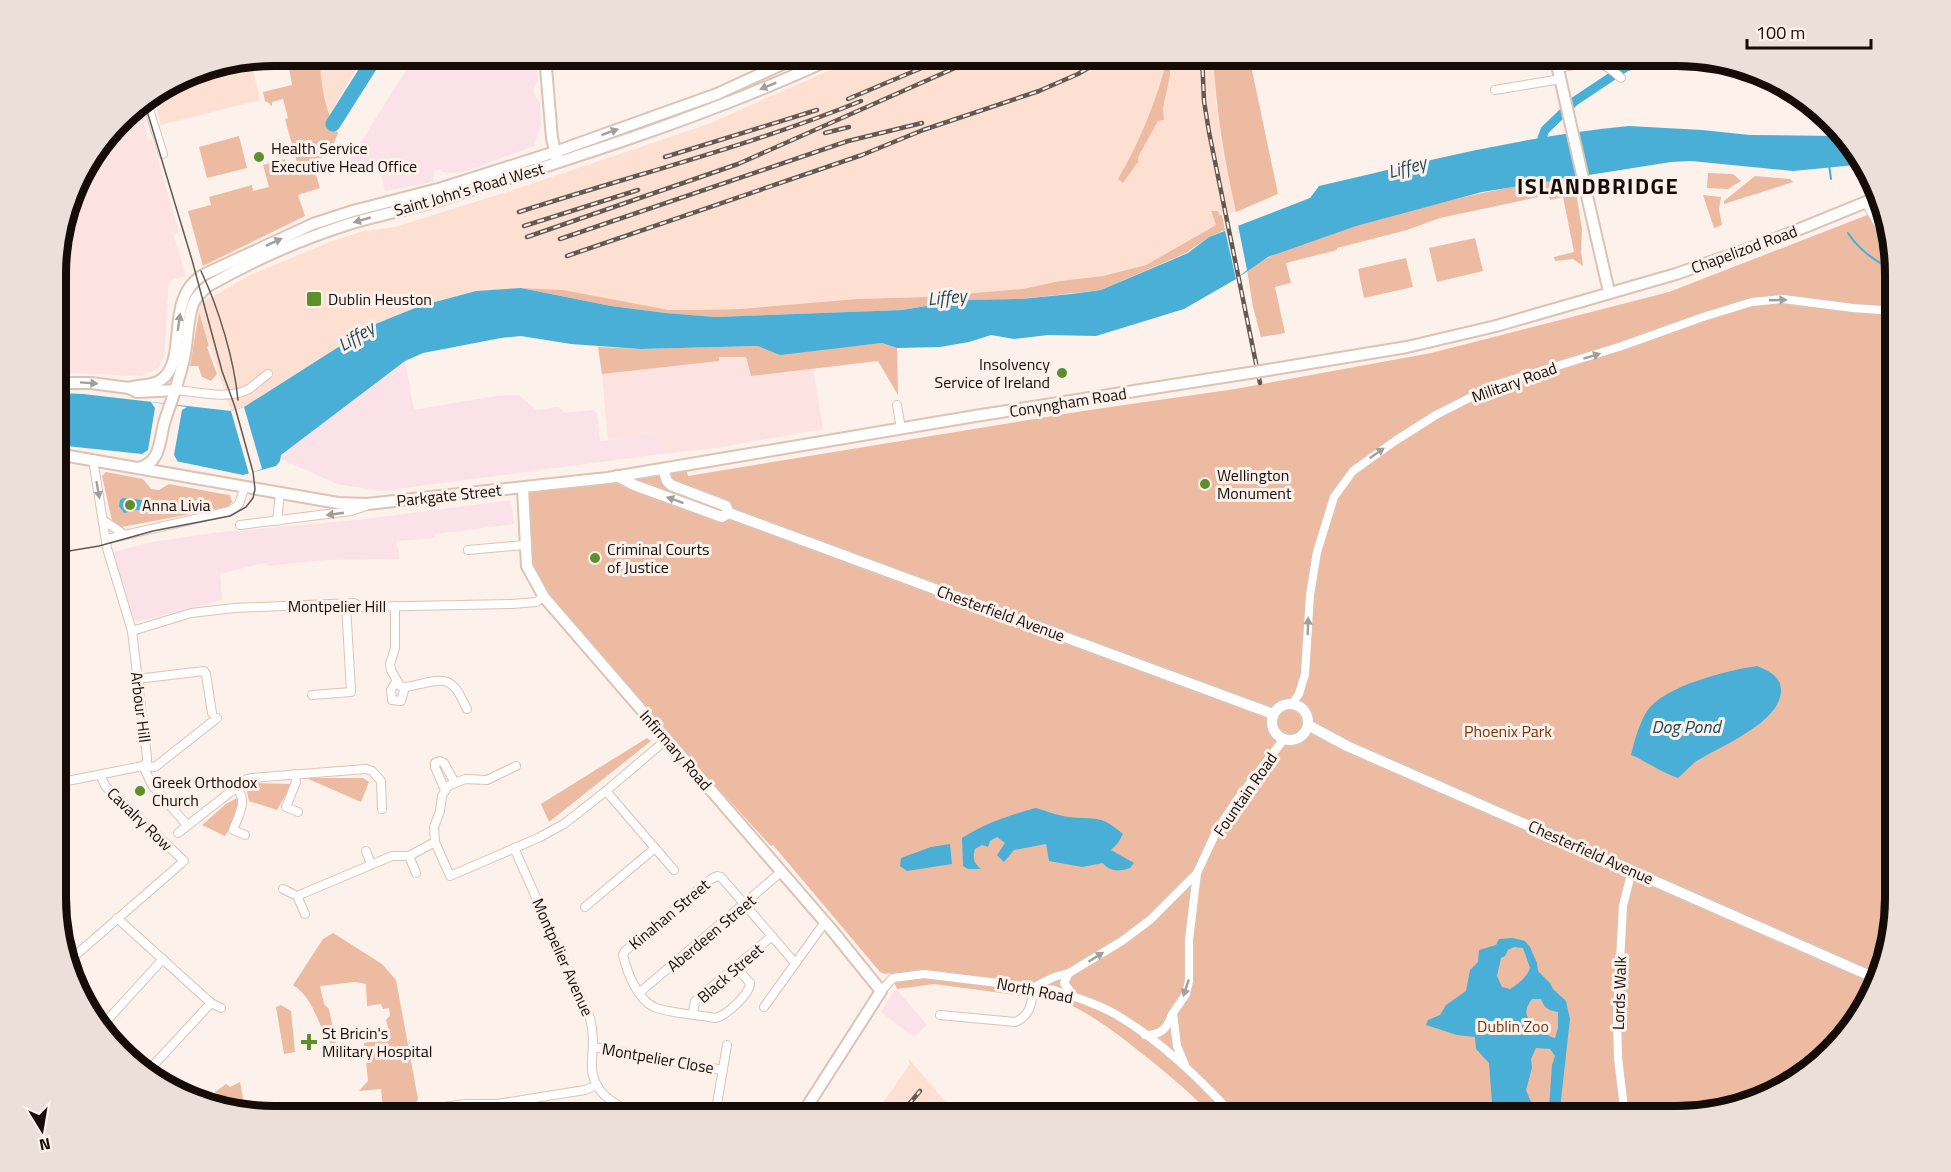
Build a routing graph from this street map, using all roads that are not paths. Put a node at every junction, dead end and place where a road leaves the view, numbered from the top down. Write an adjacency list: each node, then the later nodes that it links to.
1 (546, 66): 12 (main road)
2 (778, 66): 12 (main road, Saint John's Road West, one-way to 2)
3 (813, 66): 12 (main road, Saint John's Road West, one-way to 12)
4 (1571, 66): 6 (street)
5 (1605, 66): 7 (street)
6 (1558, 68): 8 (main road)
7 (1621, 78)
8 (1561, 79): 9 (street); 14 (main road)
9 (1495, 90)
10 (149, 109): 11 (street)
11 (163, 154)
12 (557, 157): 18 (main road, Saint John's Road West, one-way to 12); 19 (main road, Saint John's Road West, one-way to 19)
13 (1871, 200): 14 (main road, Chapelizod Road)
14 (1609, 292): 23 (main road, Conyngham Road, bridge)
15 (1885, 310): 51 (street, Military Road, one-way to 15)
16 (268, 374): 19 (street)
17 (66, 383): 18 (main road, one-way to 18)
18 (129, 388): 20 (main road)
19 (177, 390): 20 (main road); 21 (main road, Saint John's Road West)
20 (152, 392): 21 (main road)
21 (168, 404): 24 (main road, Saint John's Road West)
22 (897, 405): 23 (street)
23 (901, 429): 28 (main road, Conyngham Road)
24 (160, 443): 27 (main road); 29 (main road)
25 (66, 455): 26 (main road, Parkgate Street)
26 (93, 459): 27 (main road, Parkgate Street); 36 (street, Arbour Hill, one-way to 36)
27 (138, 468): 29 (main road, Parkgate Street)
28 (663, 469): 30 (main road, Conyngham Road); 35 (main road, Chesterfield Avenue)
29 (189, 476): 31 (main road, Parkgate Street)
30 (617, 476): 32 (main road, Conyngham Road); 35 (main road, Chesterfield Avenue, one-way to 30)
31 (245, 486): 33 (main road, Parkgate Street); 39 (street)
32 (523, 488): 34 (main road, Parkgate Street); 41 (main road, Infirmary Road)
33 (280, 493): 34 (main road, Parkgate Street); 37 (street)
34 (376, 502): 37 (street, Parkgate Street, one-way to 37)
35 (729, 513): 53 (main road, Chesterfield Avenue)
36 (103, 520): 39 (street); 40 (street, Arbour Hill)
37 (277, 521): 38 (street, Parkgate Street)
38 (240, 525)
39 (125, 535): 40 (street)
40 (107, 539): 46 (street, Arbour Hill)
41 (525, 544): 42 (street); 43 (main road, Infirmary Road)
42 (468, 550)
43 (544, 597): 45 (street, Montpelier Hill); 55 (main road, Infirmary Road)
44 (346, 604): 45 (street, Montpelier Hill); 46 (street, Montpelier Hill); 50 (street)
45 (395, 606): 48 (street)
46 (132, 632): 47 (street, Arbour Hill)
47 (137, 679): 57 (street, Arbour Hill); 57 (street)
48 (396, 682): 49 (street); 49 (street)
49 (405, 687): 52 (street)
50 (312, 695)
51 (1292, 704): 53 (main road); 54 (main road)
52 (467, 709)
53 (1273, 714): 56 (main road)
54 (1308, 725): 56 (main road); 78 (main road, Chesterfield Avenue)
55 (667, 739): 65 (street); 79 (main road, Infirmary Road)
56 (1284, 739): 81 (street, Fountain Road)
57 (143, 766): 60 (street, Arbour Hill); 68 (street)
58 (516, 766): 62 (street)
59 (295, 774): 63 (street); 66 (street); 67 (street)
60 (99, 775): 61 (street, Arbour Hill); 89 (street, Cavalry Row)
61 (66, 781)
62 (455, 783): 64 (street); 64 (street)
63 (236, 788): 68 (street); 70 (street)
64 (445, 790): 71 (street)
65 (606, 791): 72 (street); 73 (street)
66 (382, 809)
67 (298, 812)
68 (187, 825): 69 (street)
69 (178, 832)
70 (246, 835)
71 (435, 842): 72 (street); 75 (street)
72 (514, 848): 111 (street, Montpelier Avenue)
73 (655, 848): 77 (street); 87 (street)
74 (366, 851): 76 (street)
75 (409, 856): 76 (street); 80 (street)
76 (371, 864): 83 (street)
77 (674, 870)
78 (1632, 870): 97 (main road, Chesterfield Avenue); 121 (street, Lords Walk)
79 (781, 872): 86 (street, Aberdeen Street); 90 (main road, Infirmary Road)
80 (416, 873)
81 (1197, 873): 84 (street, Fountain Road); 85 (street)
82 (283, 889): 83 (street)
83 (297, 896): 88 (street)
84 (1175, 896): 85 (street); 96 (street, Fountain Road, one-way to 84)
85 (1194, 901): 106 (street, one-way to 106)
86 (745, 904): 91 (street); 100 (street, Aberdeen Street); 100 (street, Kinahan Street)
87 (585, 907)
88 (306, 914)
89 (117, 918): 92 (street); 93 (street)
90 (825, 922): 94 (street); 98 (main road, Infirmary Road)
91 (772, 936): 94 (street); 95 (street, Black Street)
92 (74, 956)
93 (166, 962): 102 (street); 108 (street)
94 (795, 963): 103 (street)
95 (736, 967): 105 (street, Black Street); 105 (street)
96 (1069, 973): 99 (street, Fountain Road); 101 (street)
97 (1870, 976)
98 (885, 987): 99 (street, North Road); 119 (main road)
99 (1033, 988): 101 (street, North Road); 107 (street)
100 (639, 993): 105 (street)
101 (1074, 996): 109 (street, North Road)
102 (211, 1003): 104 (street); 112 (street)
103 (764, 1007)
104 (221, 1008)
105 (693, 1013)
106 (1173, 1013): 109 (street); 113 (street)
107 (940, 1014)
108 (107, 1021)
109 (1145, 1035): 113 (street, North Road)
110 (728, 1045): 114 (street, Montpelier Close)
111 (593, 1047): 114 (street, Montpelier Close); 115 (street, Montpelier Avenue)
112 (152, 1066)
113 (1185, 1066): 120 (street, North Road)
114 (723, 1070): 118 (street, Montpelier Close)
115 (597, 1085): 116 (street); 117 (street)
116 (453, 1106)
117 (618, 1106)
118 (716, 1106)
119 (808, 1106)
120 (1224, 1106)
121 (1624, 1106)

